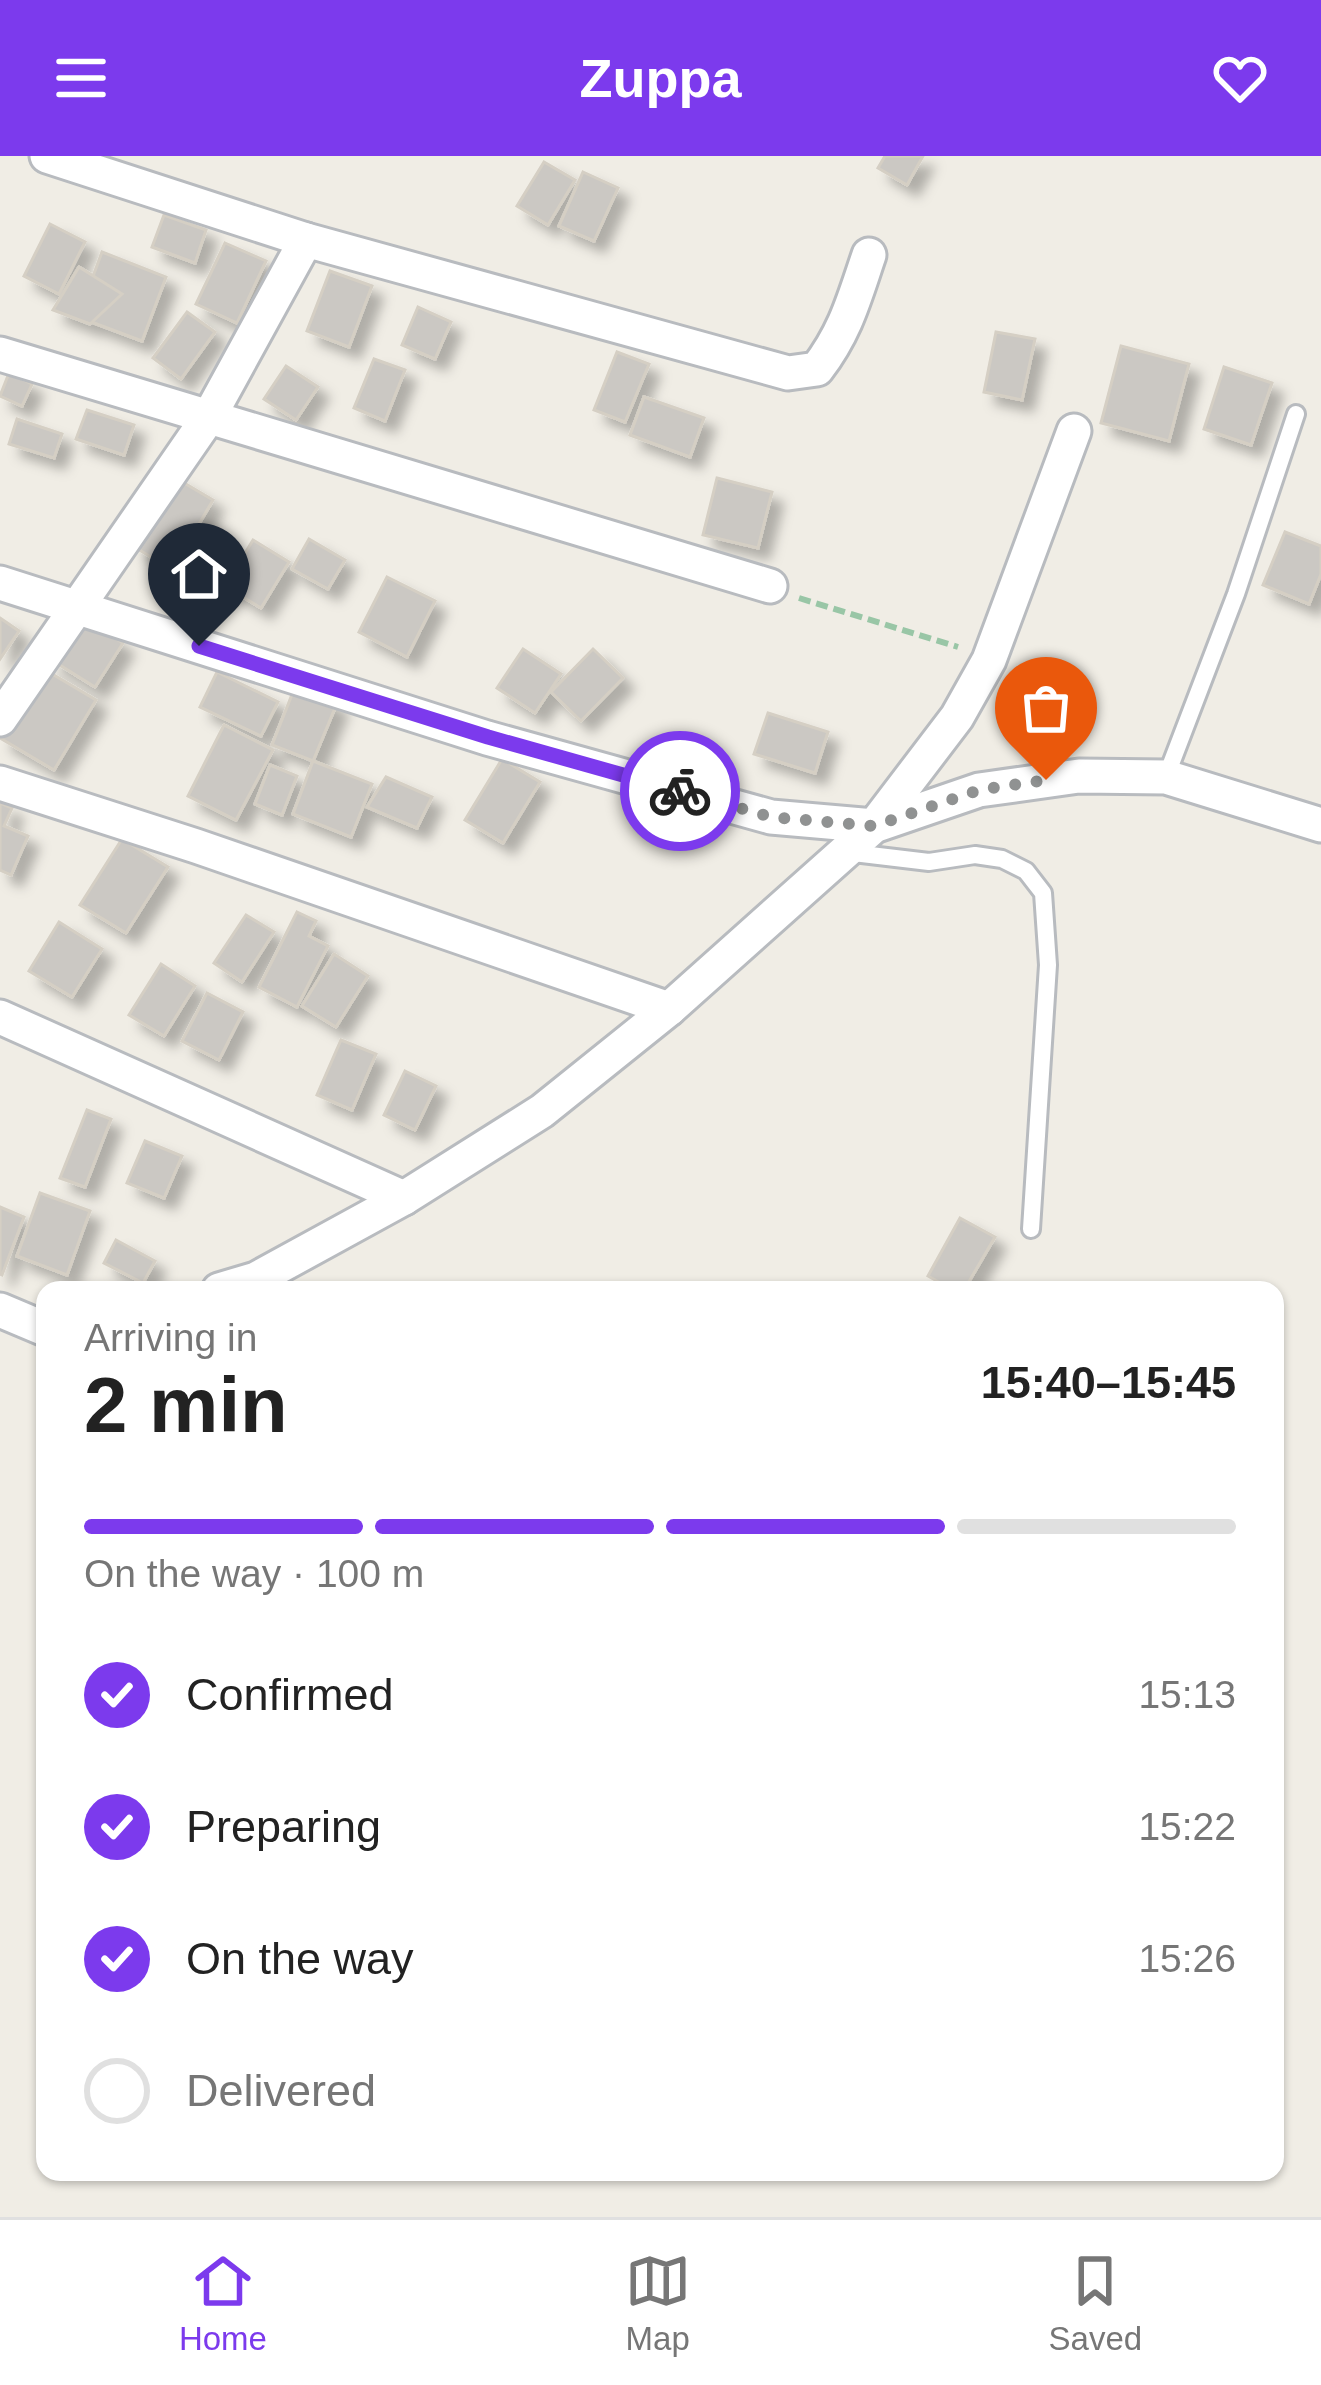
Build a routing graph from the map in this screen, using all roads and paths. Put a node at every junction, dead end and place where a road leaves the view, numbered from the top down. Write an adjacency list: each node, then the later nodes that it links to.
1 (47, 156): 2 (street)
2 (306, 240): 3 (street); 6 (street)
3 (869, 255)
4 (0, 354): 6 (street)
5 (1296, 414): 13 (lane)
6 (210, 416): 9 (street); 10 (street)
7 (1074, 431): 11 (street)
8 (0, 583): 10 (street)
9 (770, 586): 11 (path)
10 (75, 606): 12 (street); 16 (street)
11 (989, 660): 16 (street)
12 (0, 719)
13 (1166, 777): 15 (street); 16 (street)
14 (0, 783): 18 (street)
15 (1321, 825)
16 (874, 826): 17 (street)
17 (845, 852): 18 (street); 21 (lane)
18 (669, 1009): 20 (street)
19 (0, 1017): 20 (street)
20 (404, 1198): 22 (street)
21 (1031, 1229)
22 (252, 1281)
23 (0, 1310): 24 (street)
24 (36, 1327)
25 (36, 1332): 26 (street)
26 (0, 1336)

